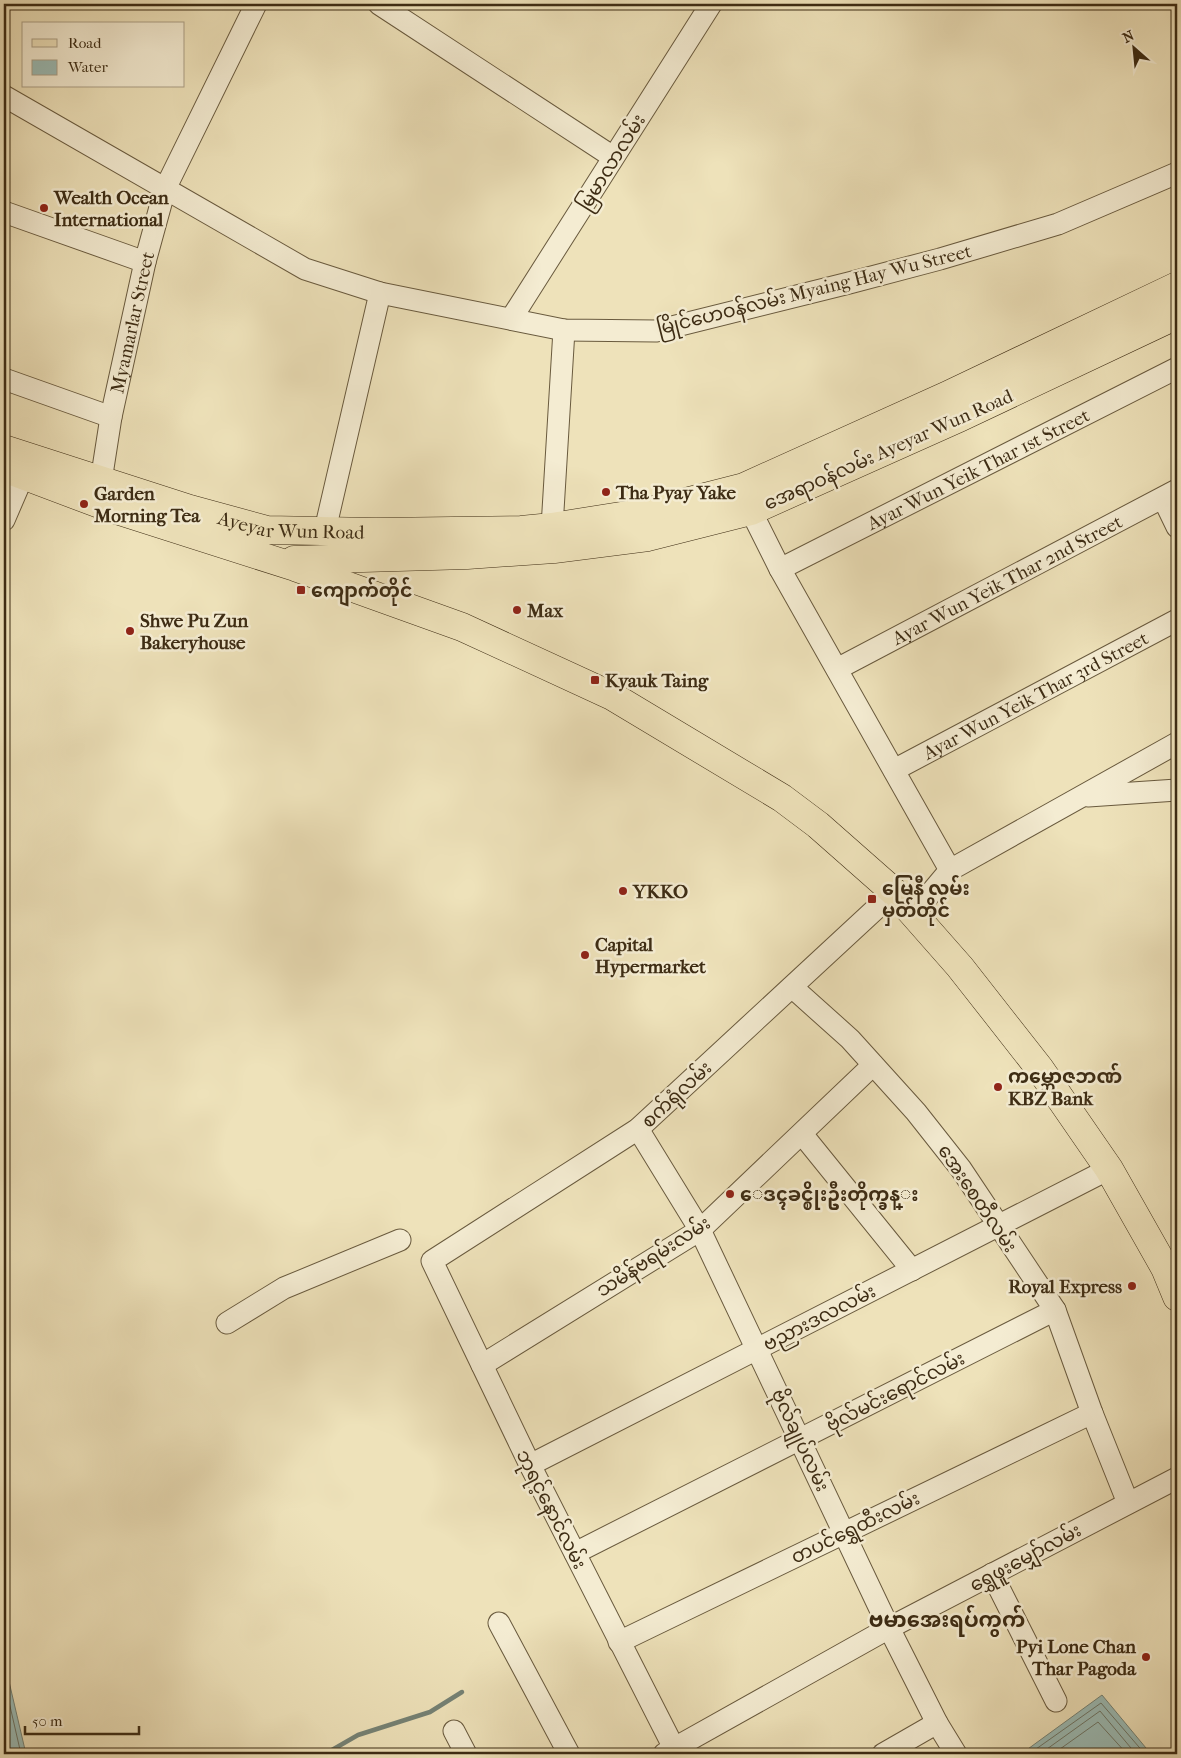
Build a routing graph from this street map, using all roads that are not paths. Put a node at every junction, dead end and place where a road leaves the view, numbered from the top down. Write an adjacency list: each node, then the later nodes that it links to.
1 (256, 4): 7 (street, Myamarlar Street)
2 (379, 4): 5 (street)
3 (711, 4): 5 (street, မြမာလာလမ်း)
4 (4, 96): 7 (street, မြိုင်ဟေဝန်လမ်း Myaing Hay Wu Street)
5 (613, 157): 13 (street, မြမာလာလမ်း)
6 (1177, 173): 14 (street, မြိုင်ဟေဝန်လမ်း Myaing Hay Wu Street)
7 (165, 189): 9 (street, Myamarlar Street); 11 (street, မြိုင်ဟေဝန်လမ်း Myaing Hay Wu Street)
8 (4, 212): 9 (street)
9 (145, 262): 17 (street, Myamarlar Street)
10 (1177, 286): 22 (main road, အေရာဝန်လမ်း Ayeyar Wun Road)
11 (380, 293): 13 (street, မြိုင်ဟေဝန်လမ်း Myaing Hay Wu Street); 27 (street)
12 (1177, 315): 22 (main road, အေရာဝန်လမ်း Ayeyar Wun Road)
13 (510, 319): 14 (street, မြိုင်ဟေဝန်လမ်း Myaing Hay Wu Street)
14 (564, 330): 24 (street)
15 (1177, 368): 30 (street, Ayar Wun Yeik Thar 1st Street)
16 (4, 379): 17 (street)
17 (111, 417): 20 (street, Myamarlar Street)
18 (4, 449): 20 (main road, Ayeyar Wun Road)
19 (13, 472): 20 (main road, Ayeyar Wun Road); 23 (street)
20 (97, 492): 26 (main road, Ayeyar Wun Road); 29 (main road, Ayeyar Wun Road)
21 (1170, 494): 25 (street); 32 (street, Ayar Wun Yeik Thar 2nd Street)
22 (747, 499): 24 (main road, အေရာဝန်လမ်း Ayeyar Wun Road); 28 (main road, အေရာဝန်လမ်း Ayeyar Wun Road); 30 (street)
23 (4, 520)
24 (552, 526): 28 (main road, အေရာဝန်လမ်း Ayeyar Wun Road)
25 (1177, 527)
26 (267, 530): 27 (main road, Ayeyar Wun Road); 29 (main road)
27 (324, 530): 28 (main road, Ayeyar Wun Road)
28 (468, 543): 29 (main road, Ayeyar Wun Road)
29 (264, 558): 38 (main road)
30 (780, 568): 32 (street)
31 (1177, 620): 34 (street, Ayar Wun Yeik Thar 3rd Street)
32 (837, 669): 34 (street)
33 (1177, 743): 36 (street)
34 (894, 770): 37 (street)
35 (1177, 790): 36 (street)
36 (1080, 797): 37 (street)
37 (950, 870): 39 (street)
38 (894, 892): 39 (main road); 40 (street, စက်ရုံလမ်း)
39 (914, 913): 44 (main road)
40 (792, 987): 41 (street, အေးစေတီလမ်း); 42 (street, စက်ရုံလမ်း)
41 (874, 1065): 43 (street, သမိန်ဗရမ်းလမ်း); 45 (street, အေးစေတီလမ်း)
42 (638, 1129): 46 (street, ဗိုလ်ချုပ်လမ်း); 48 (street, စက်ရုံလမ်း)
43 (802, 1134): 46 (street, သမိန်ဗရမ်းလမ်း); 50 (street)
44 (1109, 1169): 45 (street, ဗညားဒလလမ်း); 49 (main road)
45 (997, 1226): 50 (street, ဗညားဒလလမ်း); 52 (street, အေးစေတီလမ်း)
46 (700, 1230): 54 (street, ဗိုလ်ချုပ်လမ်း); 55 (street, သမိန်ဗရမ်းလမ်း)
47 (400, 1240): 53 (street)
48 (432, 1261): 55 (street, ဘုရင့်နောင်လမ်း)
49 (1171, 1267): 51 (main road)
50 (912, 1270): 54 (street, ဗညားဒလလမ်း)
51 (1177, 1297)
52 (1054, 1310): 56 (street, အေးစေတီလမ်း); 57 (street, ဗိုလ်မင်းရောင်လမ်း)
53 (227, 1322)
54 (758, 1349): 57 (street, ဗိုလ်ချုပ်လမ်း); 58 (street, ဗညားဒလလမ်း)
55 (482, 1365): 58 (street, ဘုရင့်နောင်လမ်း)
56 (1092, 1413): 60 (street, အေးစေတီလမ်း); 61 (street, တပင်ရွှေထီးလမ်း)
57 (800, 1439): 61 (street, ဗိုလ်ချုပ်လမ်း); 62 (street, ဗိုလ်မင်းရောင်လမ်း)
58 (530, 1465): 62 (street, ဘုရင့်နောင်လမ်း)
59 (1177, 1478): 60 (street, ရွှေဖူးမျှော်လမ်း)
60 (1128, 1504): 63 (street, ရွှေဖူးမျှော်လမ်း)
61 (844, 1533): 65 (street, ဗိုလ်ချုပ်လမ်း); 66 (street, တပင်ရွှေထီးလမ်း)
62 (575, 1553): 66 (street, ဘုရင့်နောင်လမ်း)
63 (992, 1574): 65 (street, ရွှေဖူးမျှော်လမ်း); 67 (street)
64 (499, 1623): 72 (street)
65 (889, 1628): 68 (street, ဗိုလ်ချုပ်လမ်း); 70 (street, ရွှေဖူးမျှော်လမ်း)
66 (619, 1642): 70 (street, ဘုရင့်နောင်လမ်း)
67 (1056, 1701)
68 (936, 1723): 73 (street); 74 (street, ဗိုလ်ချုပ်လမ်း)
69 (454, 1731): 71 (street)
70 (672, 1752)
71 (466, 1754)
72 (569, 1754)
73 (883, 1754)
74 (956, 1754)

